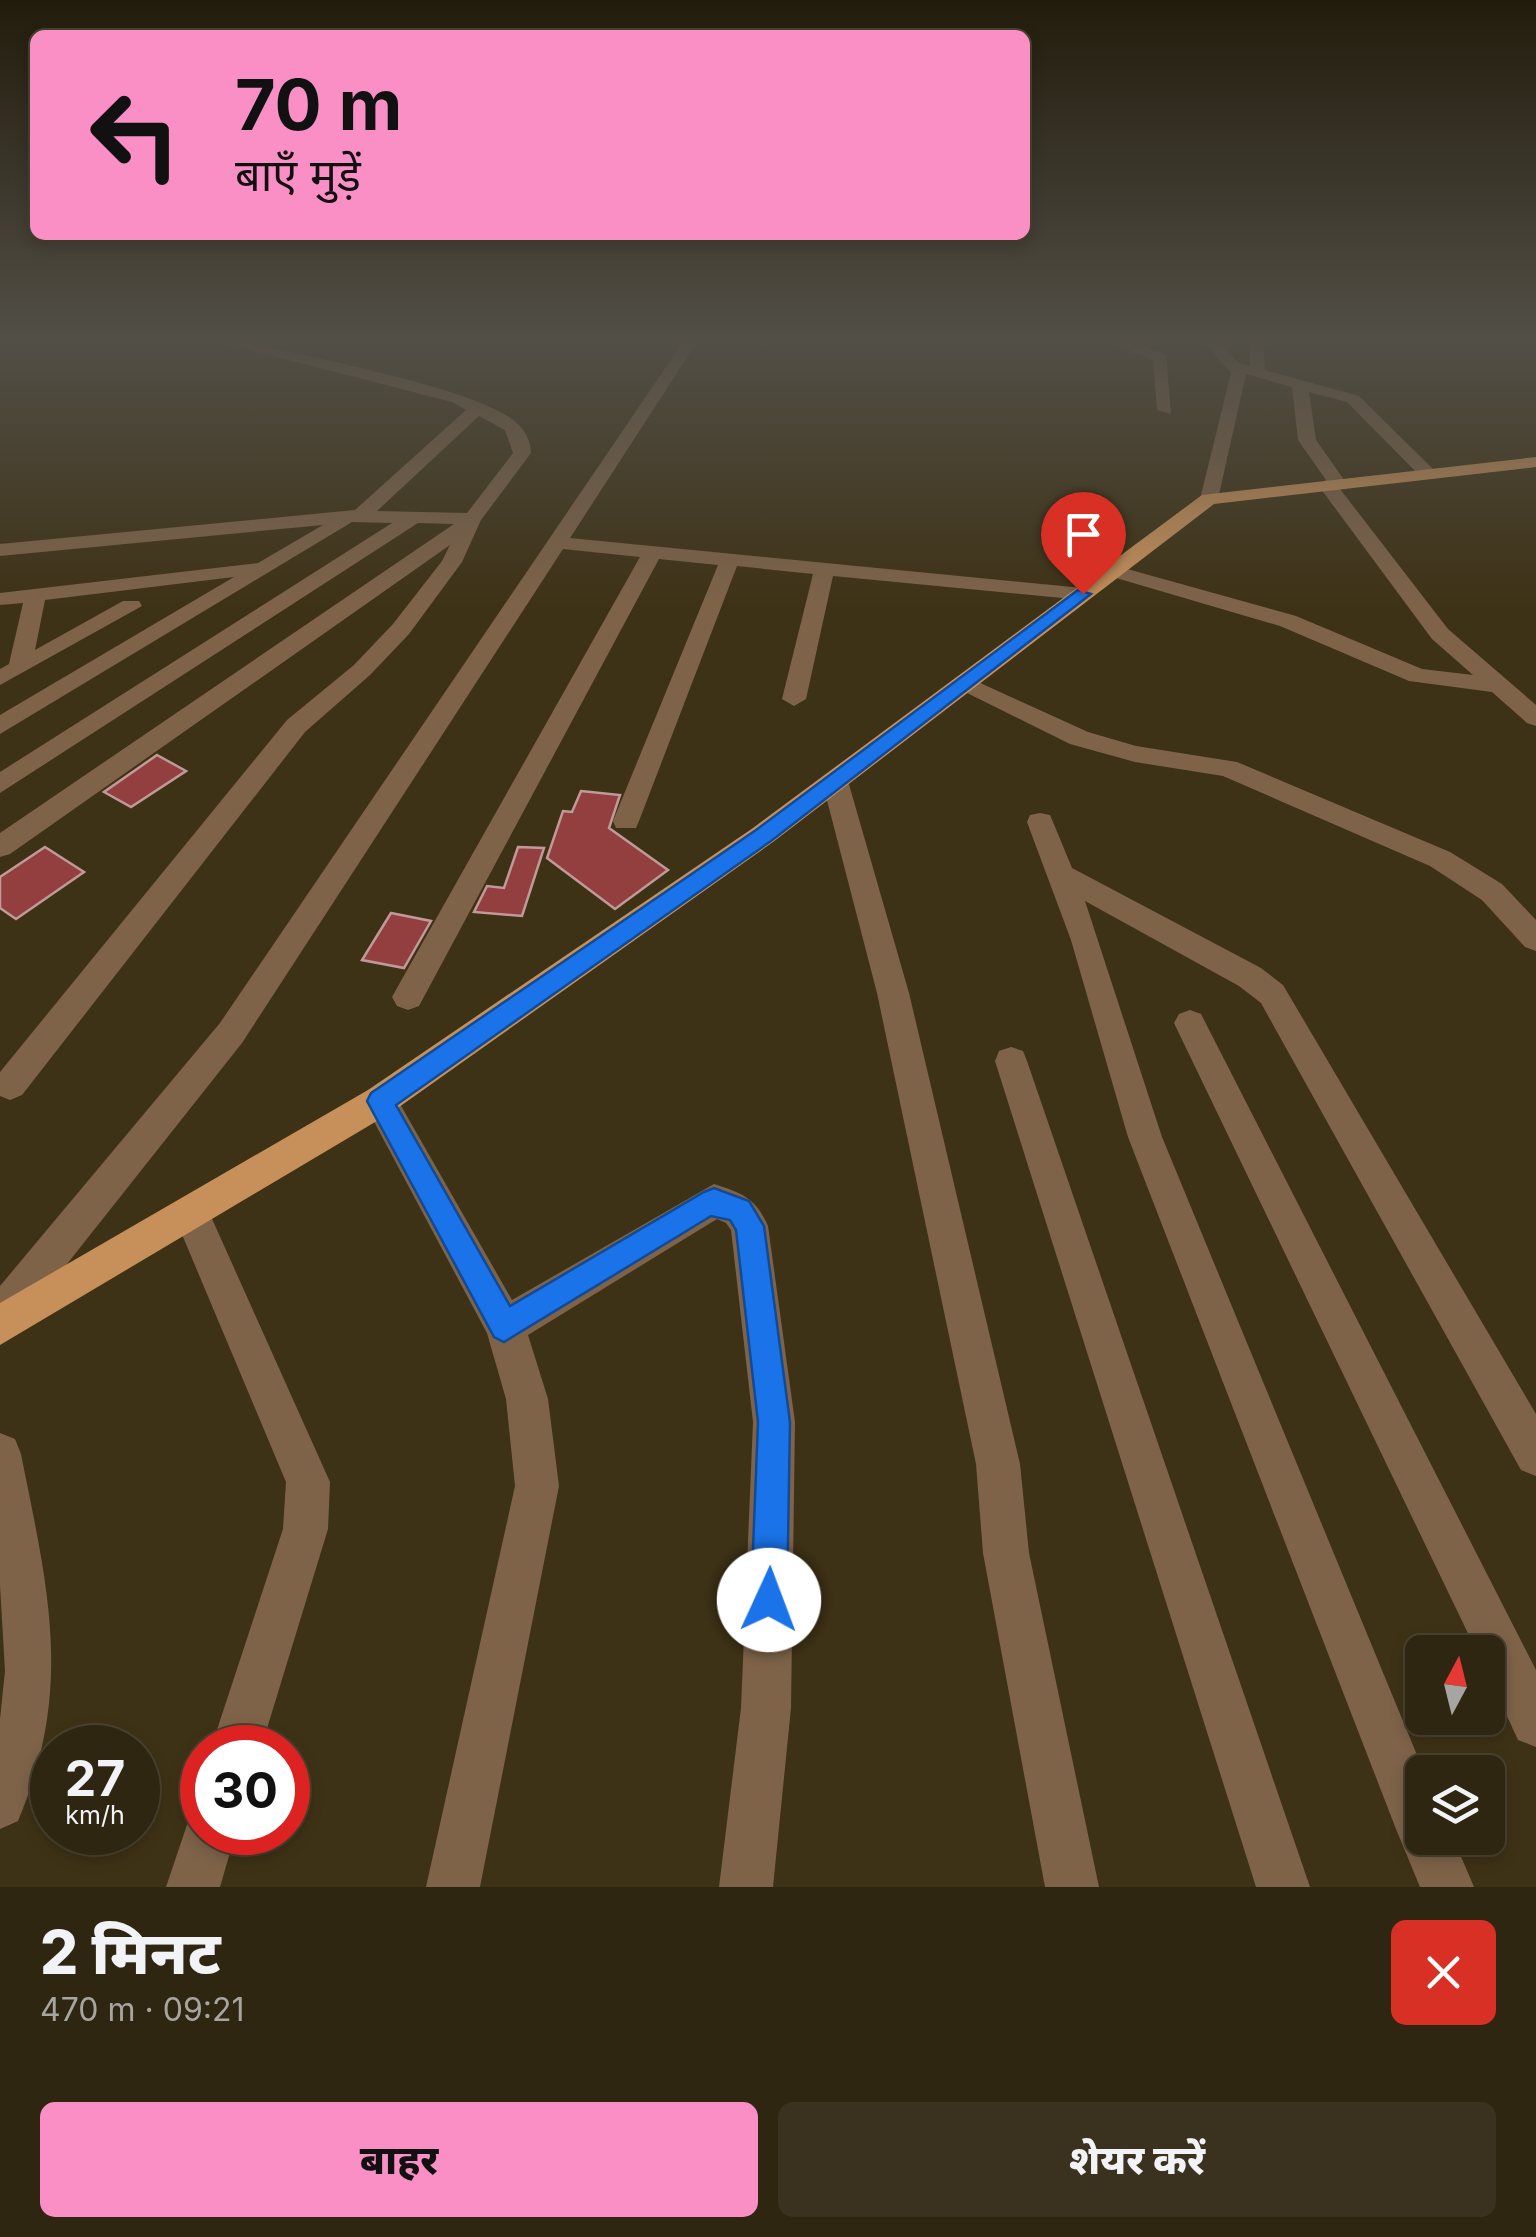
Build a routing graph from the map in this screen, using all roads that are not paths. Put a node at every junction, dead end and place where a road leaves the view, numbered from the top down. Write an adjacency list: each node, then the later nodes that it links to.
1 (453, 430): 11 (street)
2 (514, 430): 13 (street)
3 (632, 430): 14 (street)
4 (1226, 430): 10 (street)
5 (1306, 430): 9 (street)
6 (1383, 430): 8 (street)
7 (1536, 462): 8 (main road)
8 (1428, 474): 9 (main road)
9 (1332, 485): 10 (main road); 27 (street)
10 (1209, 499): 20 (main road)
11 (356, 516): 12 (street); 15 (street); 18 (street)
12 (416, 516): 13 (street); 32 (street)
13 (472, 519): 37 (street); 43 (street)
14 (559, 542): 16 (street); 46 (street)
15 (0, 550)
16 (653, 552): 17 (street); 40 (street)
17 (730, 559): 19 (street); 35 (street)
18 (265, 566): 22 (street); 30 (street)
19 (824, 568): 21 (street); 28 (street)
20 (1113, 571): 21 (main road); 27 (street)
21 (1083, 594): 26 (main road)
22 (35, 595): 23 (street); 25 (street)
23 (0, 599)
24 (131, 606): 25 (street)
25 (10, 673)
26 (966, 683): 33 (main road); 39 (street)
27 (1498, 686): 29 (street)
28 (794, 698)
29 (1536, 718)
30 (0, 726)
31 (0, 736): 32 (street)
32 (46, 755): 34 (street)
33 (835, 781): 44 (main road); 60 (street)
34 (0, 784)
35 (626, 821)
36 (1040, 822): 38 (street)
37 (0, 847)
38 (1064, 876): 50 (street); 53 (street)
39 (1536, 939)
40 (408, 997)
41 (1190, 1022): 51 (street)
42 (1011, 1061): 61 (street)
43 (10, 1084)
44 (380, 1101): 45 (main road); 48 (street)
45 (191, 1213): 47 (main road); 52 (street)
46 (0, 1317)
47 (0, 1325)
48 (504, 1326): 58 (street); 59 (street)
49 (0, 1454): 54 (street)
50 (1536, 1455)
51 (1536, 1722)
52 (243, 1725)
53 (1405, 1788)
54 (0, 1802)
55 (203, 1855): 57 (street)
56 (1433, 1855): 62 (street)
57 (193, 1887)
58 (453, 1887)
59 (746, 1887)
60 (1072, 1887)
61 (1283, 1887)
62 (1446, 1887)

